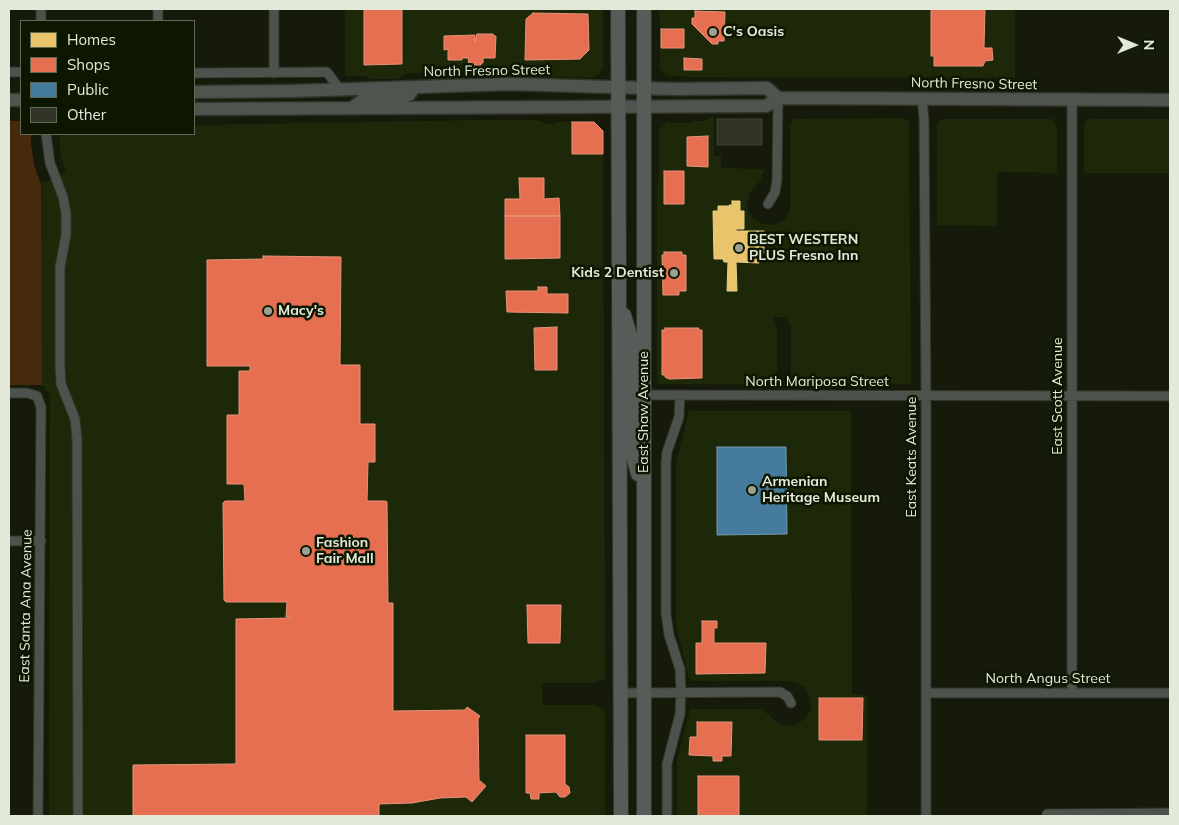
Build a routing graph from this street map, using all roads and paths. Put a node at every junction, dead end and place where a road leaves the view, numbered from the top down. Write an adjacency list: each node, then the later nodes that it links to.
1 (274, 9): 5 (street)
2 (618, 9): 6 (main road, East Shaw Avenue)
3 (644, 9): 8 (main road, East Shaw Avenue)
4 (195, 73): 5 (street)
5 (274, 73): 9 (street)
6 (618, 86): 7 (main road, North Fresno Street); 8 (main road, North Fresno Street); 15 (main road, East Shaw Avenue)
7 (416, 87): 9 (main road, North Fresno Street); 17 (main road)
8 (644, 87): 11 (main road, North Fresno Street); 16 (main road, East Shaw Avenue)
9 (340, 90): 10 (main road, North Fresno Street)
10 (195, 92)
11 (778, 98): 12 (main road, North Fresno Street); 16 (main road, North Fresno Street); 20 (street)
12 (922, 98): 13 (main road, North Fresno Street); 26 (street, East Keats Avenue)
13 (1072, 100): 14 (main road, North Fresno Street); 27 (street, East Scott Avenue)
14 (1170, 100)
15 (618, 107): 16 (main road, North Fresno Street); 17 (main road, North Fresno Street); 21 (main road, East Shaw Avenue)
16 (644, 107): 24 (main road, East Shaw Avenue)
17 (352, 108): 18 (main road, North Fresno Street)
18 (195, 109)
19 (46, 135): 42 (street)
20 (768, 204)
21 (619, 300): 22 (main road, East Shaw Avenue); 24 (main road)
22 (620, 387): 29 (main road); 32 (main road, East Shaw Avenue)
23 (9, 393): 31 (street, East Santa Ana Avenue)
24 (644, 395): 25 (street, North Mariposa Street); 29 (main road, East Shaw Avenue)
25 (680, 396): 26 (street, North Mariposa Street); 33 (street)
26 (926, 396): 27 (street, North Mariposa Street); 34 (street, East Keats Avenue)
27 (1072, 396): 28 (street, North Mariposa Street); 37 (street, East Scott Avenue)
28 (1170, 396)
29 (643, 500): 36 (main road, East Shaw Avenue)
30 (9, 541): 31 (street)
31 (41, 541): 41 (street, East Santa Ana Avenue)
32 (621, 692): 36 (street); 43 (main road, East Shaw Avenue)
33 (681, 692): 36 (street); 38 (street); 45 (street)
34 (926, 692): 37 (street, North Angus Street); 46 (street, East Keats Avenue)
35 (1170, 692): 37 (street, North Angus Street)
36 (644, 693): 44 (main road, East Shaw Avenue)
37 (1072, 693)
38 (791, 703)
39 (1170, 813): 40 (street)
40 (1047, 815)
41 (38, 816)
42 (78, 816)
43 (621, 816)
44 (644, 816)
45 (667, 816)
46 (926, 816)

